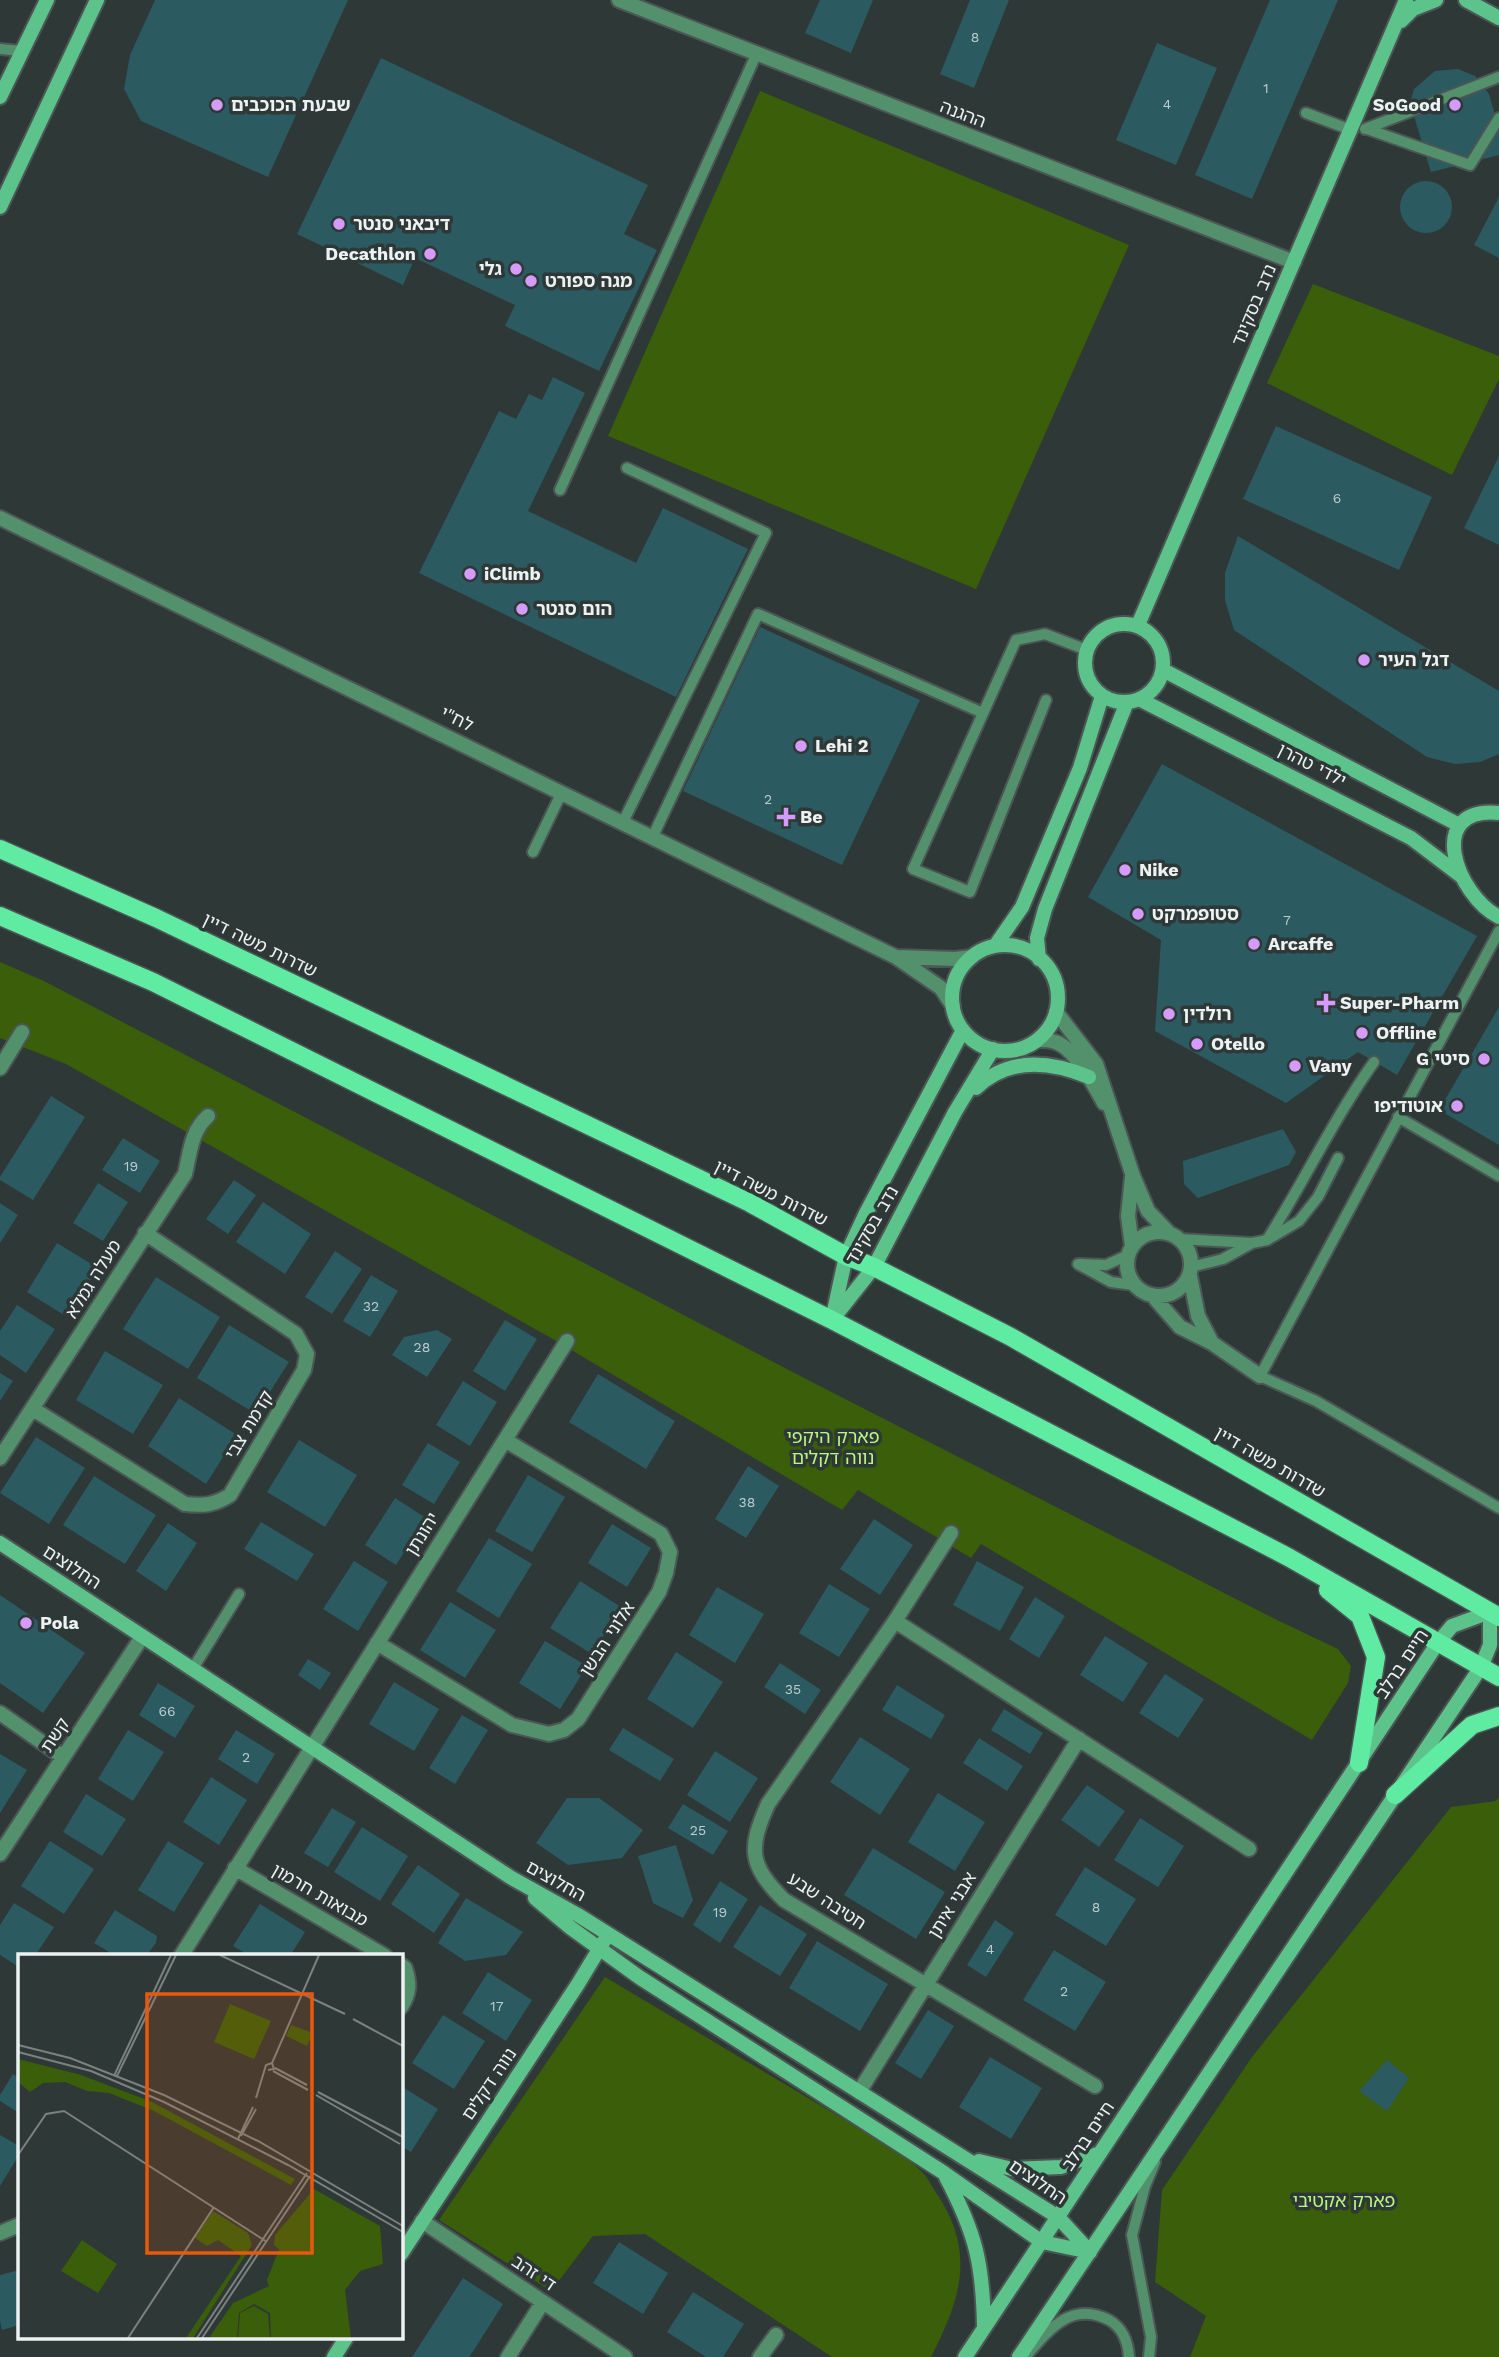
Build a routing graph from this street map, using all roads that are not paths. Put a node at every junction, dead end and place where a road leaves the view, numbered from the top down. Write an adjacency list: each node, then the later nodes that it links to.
1 (47, 0): 10 (street)
2 (97, 0): 17 (street)
3 (619, 0): 11 (street, ההגנה)
4 (1406, 0): 8 (street, נדב בסקינד)
5 (1436, 0): 8 (street)
6 (1466, 0): 7 (street)
7 (1499, 18)
8 (1395, 27): 16 (street, נדב בסקינד)
9 (0, 49): 10 (lane)
10 (23, 51): 13 (street)
11 (756, 55): 18 (street, ההגנה); 20 (lane)
12 (1499, 77): 16 (lane)
13 (0, 97)
14 (1306, 114): 16 (lane)
15 (1499, 118): 16 (lane)
16 (1357, 127): 18 (street, נדב בסקינד)
17 (0, 207)
18 (1294, 262): 22 (street, נדב בסקינד)
19 (627, 468): 31 (lane)
20 (560, 490)
21 (0, 518): 29 (street, לח"י)
22 (1138, 625): 23 (street); 24 (street)
23 (1087, 650): 25 (street); 28 (lane)
24 (1163, 670): 27 (street); 32 (street, ילדי טהרן)
25 (1102, 696): 27 (street); 40 (street)
26 (1046, 700): 28 (lane)
27 (1133, 700): 36 (street, ילדי טהרן); 43 (street)
28 (983, 713): 33 (lane)
29 (562, 792): 31 (street, לח"י); 35 (lane)
30 (1499, 813): 32 (street)
31 (623, 822): 33 (street, לח"י)
32 (1459, 825): 36 (street)
33 (653, 836): 41 (street, לח"י)
34 (0, 849): 65 (main road, שדרות משה דיין)
35 (533, 852)
36 (1461, 876): 38 (street)
37 (0, 916): 70 (main road)
38 (1499, 917)
39 (1499, 931): 54 (lane)
40 (995, 946): 42 (street); 43 (street)
41 (896, 957): 42 (street, לח"י); 44 (street, לח"י)
42 (972, 957): 44 (street)
43 (1039, 959): 45 (street)
44 (953, 1006): 46 (street)
45 (1056, 1012): 48 (street); 55 (street)
46 (963, 1030): 49 (street); 65 (street, נדב בסקינד)
47 (22, 1032): 51 (street)
48 (1038, 1040): 49 (street); 52 (street)
49 (993, 1049): 53 (street, נדב בסקינד)
50 (1374, 1062): 62 (lane)
51 (0, 1068)
52 (1088, 1077): 53 (street); 55 (street)
53 (960, 1104): 66 (street, נדב בסקינד)
54 (1398, 1117): 59 (lane); 73 (lane)
55 (1113, 1119): 58 (street)
56 (203, 1121): 60 (street, מעלה גמלא)
57 (1338, 1158): 62 (lane)
58 (1132, 1176): 61 (street); 64 (street)
59 (1499, 1176)
60 (145, 1233): 74 (street, מעלה גמלא); 74 (street, קדמת צבי)
61 (1174, 1236): 63 (lane); 64 (street); 67 (street)
62 (1267, 1240): 63 (lane)
63 (1252, 1243): 67 (lane)
64 (1130, 1250): 68 (street); 68 (lane)
65 (846, 1256): 66 (main road, שדרות משה דיין); 70 (street, נדב בסקינד)
66 (874, 1267): 70 (street, נדב בסקינד); 82 (main road, שדרות משה דיין)
67 (1190, 1271): 69 (street); 71 (street)
68 (1134, 1285): 69 (street)
69 (1152, 1295): 71 (street)
70 (832, 1320): 80 (main road)
71 (1212, 1343): 73 (street)
72 (565, 1344): 75 (street, יהונתן)
73 (1260, 1376): 77 (lane)
74 (33, 1409): 76 (street, מעלה גמלא)
75 (505, 1440): 85 (street, יהונתן); 85 (street, אלוני הבשן)
76 (0, 1458)
77 (1499, 1508)
78 (947, 1538): 83 (street, חטיבה שבע)
79 (0, 1543): 84 (street, החלוצים)
80 (1287, 1557): 86 (main road); 95 (main road)
81 (239, 1594): 88 (lane)
82 (1494, 1615): 86 (street, חיים ברלב); 87 (street)
83 (895, 1621): 92 (street); 106 (street, חטיבה שבע)
84 (142, 1637): 88 (street, החלוצים); 94 (street, קשת)
85 (377, 1643): 93 (street, יהונתן)
86 (1437, 1644): 87 (main road); 95 (street, חיים ברלב)
87 (1480, 1667): 89 (main road); 96 (street)
88 (192, 1670): 93 (street, החלוצים)
89 (1499, 1677)
90 (0, 1713): 94 (street)
91 (1499, 1716): 96 (main road)
92 (1079, 1739): 97 (street); 106 (street, אבני איתן)
93 (311, 1748): 99 (street); 100 (street, החלוצים)
94 (64, 1757): 98 (street, קשת)
95 (1359, 1763): 111 (street, חיים ברלב)
96 (1395, 1795): 110 (street)
97 (1249, 1849)
98 (0, 1854)
99 (235, 1868): 103 (street); 104 (street, מבואות חרמון)
100 (510, 1877): 101 (street, החלוצים); 102 (street, החלוצים)
101 (608, 1935): 102 (street, נווה דקלים); 109 (street, החלוצים)
102 (599, 1949): 113 (street, החלוצים); 115 (street, נווה דקלים)
103 (182, 1954)
104 (382, 1954)
105 (402, 1966): 107 (street)
106 (926, 1984): 108 (street, חטיבה שבע); 109 (street, אבני איתן)
107 (402, 2005)
108 (1095, 2086)
109 (859, 2092): 112 (street, החלוצים)
110 (1165, 2139): 120 (street); 133 (lane)
111 (1100, 2153): 112 (street); 114 (street, חיים ברלב)
112 (967, 2158): 114 (street, החלוצים)
113 (944, 2173): 118 (street, החלוצים); 122 (street)
114 (1058, 2217): 118 (street, חיים ברלב); 120 (street, החלוצים)
115 (422, 2221): 119 (street, נווה דקלים); 121 (street, די זהב)
116 (18, 2226): 117 (street)
117 (0, 2233)
118 (1042, 2242): 120 (street, החלוצים); 122 (street, חיים ברלב)
119 (402, 2251)
120 (1090, 2252): 130 (street)
121 (543, 2302): 126 (street); 127 (street, די זהב)
122 (984, 2329): 129 (street, חיים ברלב)
123 (776, 2335): 128 (street)
124 (345, 2340): 125 (street)
125 (334, 2357)
126 (508, 2357)
127 (625, 2357)
128 (760, 2357)
129 (965, 2357)
130 (1019, 2357)
131 (1025, 2357): 132 (lane)
132 (1129, 2357)
133 (1149, 2357)

